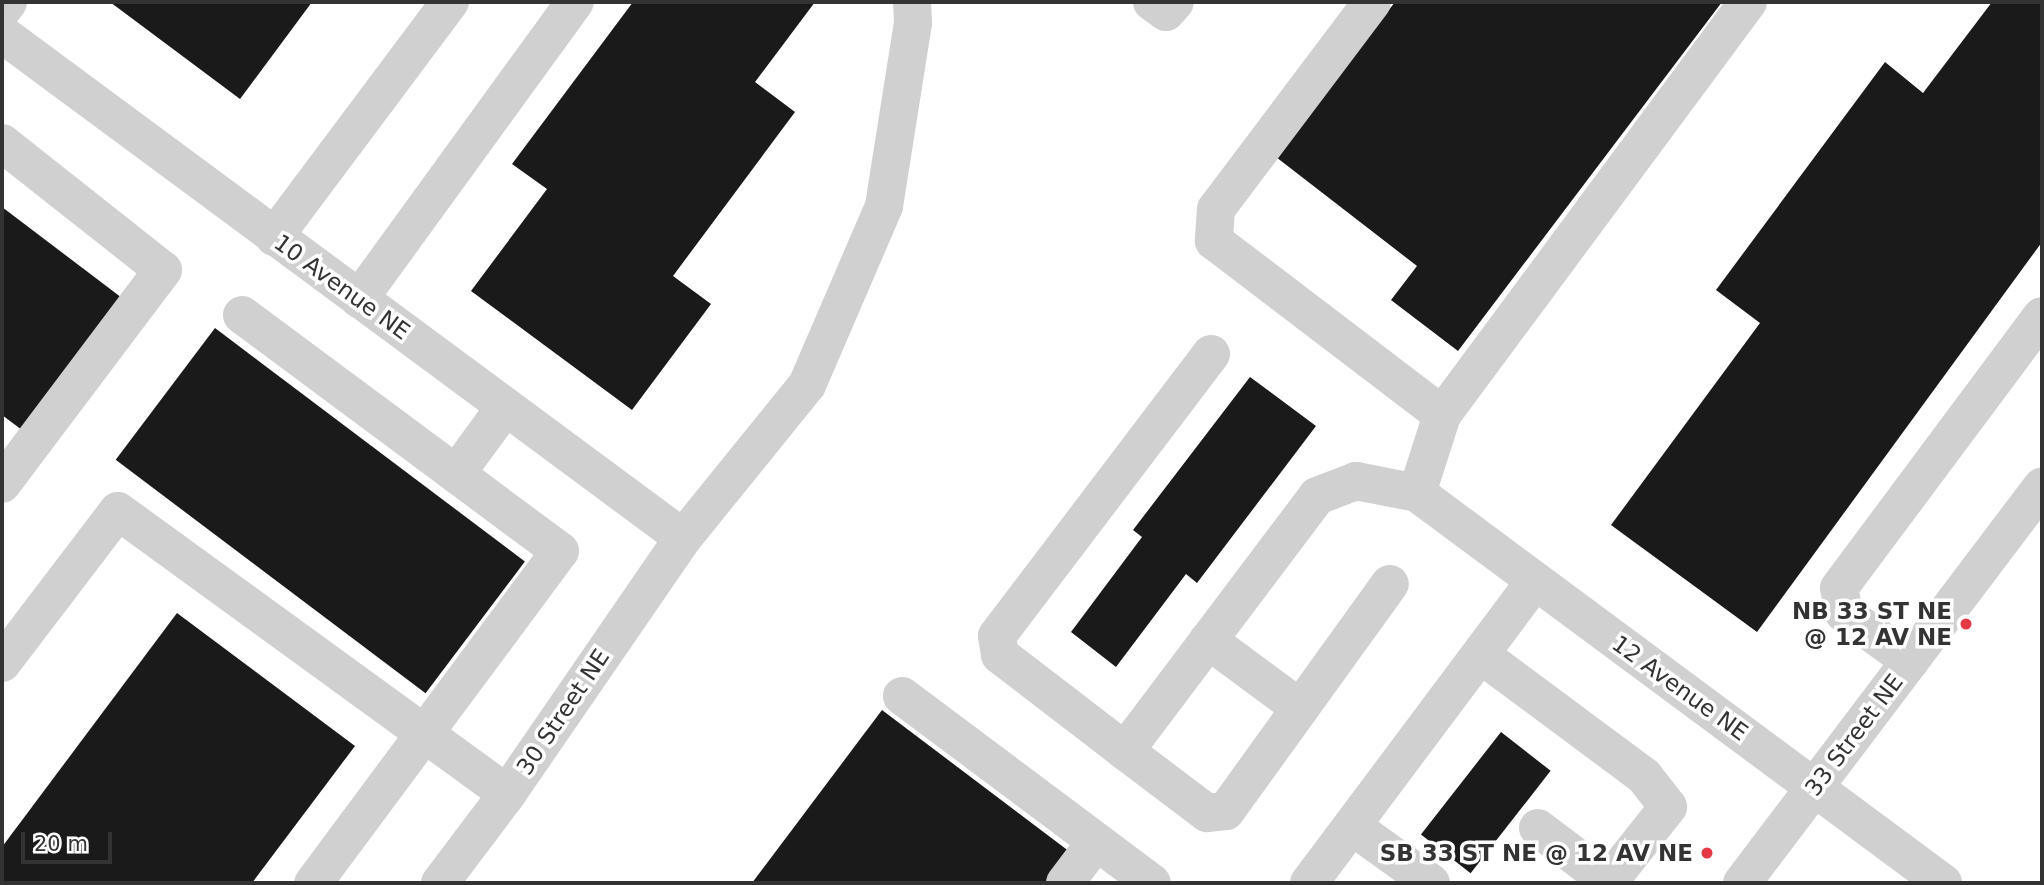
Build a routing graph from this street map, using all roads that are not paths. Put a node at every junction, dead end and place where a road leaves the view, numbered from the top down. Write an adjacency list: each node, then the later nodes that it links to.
1 (8, 2): 9 (street)
2 (450, 2): 12 (street)
3 (575, 2): 13 (street)
4 (912, 2): 23 (street, 30 Street NE)
5 (1152, 2): 6 (street)
6 (1175, 2)
7 (1372, 2): 18 (street)
8 (1748, 2): 18 (street)
9 (2, 10)
10 (2, 34): 12 (street, 10 Avenue NE)
11 (2, 143): 20 (street)
12 (274, 237): 13 (street, 10 Avenue NE)
13 (359, 299): 17 (street, 10 Avenue NE)
14 (242, 315): 19 (street)
15 (2042, 316): 28 (street)
16 (1212, 354): 33 (street)
17 (505, 407): 19 (street); 23 (street, 10 Avenue NE)
18 (1441, 415): 22 (street)
19 (456, 474): 32 (street)
20 (2, 484)
21 (2042, 487): 28 (street, 33 Street NE)
22 (1417, 493): 24 (street, 12 Avenue NE); 26 (street)
23 (682, 538): 35 (street, 30 Street NE)
24 (1535, 581): 27 (street); 34 (street, 12 Avenue NE)
25 (1390, 584): 31 (street)
26 (1208, 640): 31 (street); 33 (street)
27 (1481, 655): 36 (street); 46 (street)
28 (1910, 661): 34 (street, 33 Street NE)
29 (2, 663): 32 (street)
30 (902, 696): 38 (street)
31 (1300, 708): 33 (street)
32 (425, 734): 35 (street); 40 (street)
33 (1125, 751)
34 (1814, 787): 39 (street, 12 Avenue NE); 47 (street, 33 Street NE)
35 (507, 794): 41 (street, 30 Street NE)
36 (1353, 827): 44 (street); 45 (street)
37 (1538, 828): 46 (street)
38 (1096, 842): 42 (street); 43 (street)
39 (1924, 878)
40 (313, 883)
41 (440, 883)
42 (1065, 883)
43 (1152, 883)
44 (1309, 883)
45 (1431, 883)
46 (1609, 883)
47 (1742, 883)

